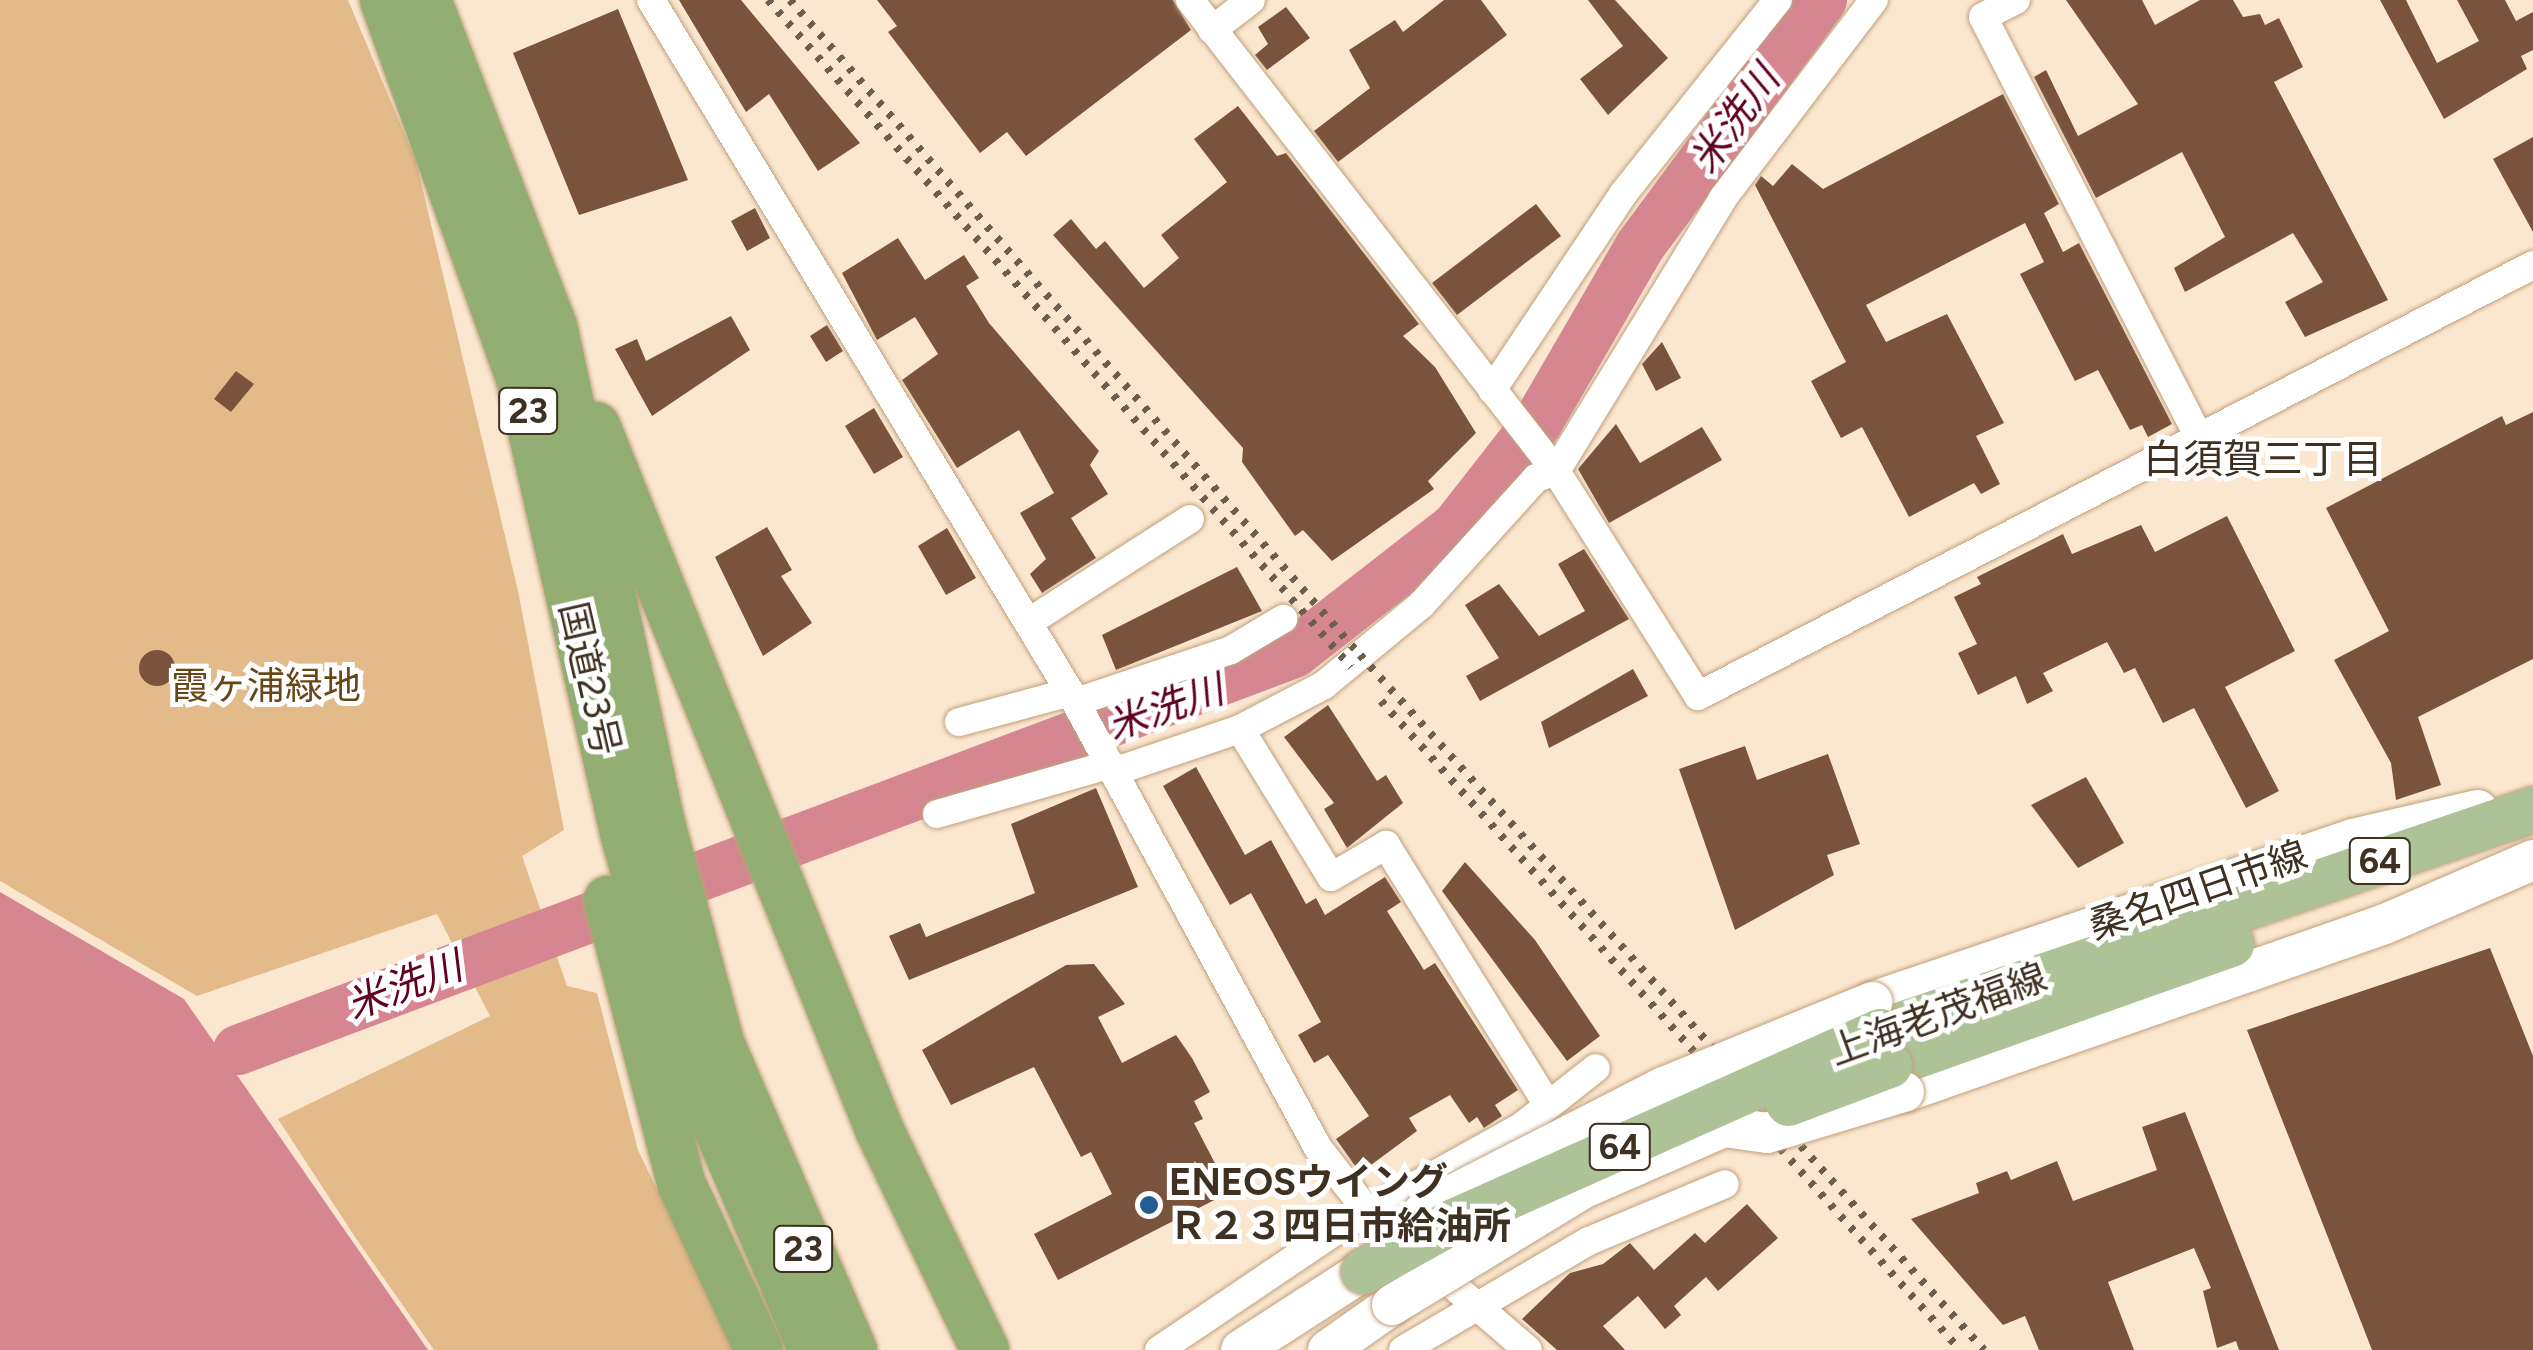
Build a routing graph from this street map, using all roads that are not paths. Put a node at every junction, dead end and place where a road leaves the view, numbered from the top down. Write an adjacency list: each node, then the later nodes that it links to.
1 (384, 0): 26 (highway)
2 (427, 0): 12 (highway, 国道23号 / 23)
3 (651, 0): 18 (street)
4 (1190, 0): 10 (street)
5 (1251, 0): 10 (street)
6 (1778, 0): 13 (street)
7 (1874, 0): 15 (street)
8 (2016, 0): 9 (street)
9 (1977, 8): 14 (street)
10 (1212, 30): 13 (street)
11 (2533, 264): 14 (street)
12 (553, 326): 26 (highway, 国道23号 / 23); 45 (highway)
13 (1498, 397): 15 (street)
14 (2197, 434): 15 (street)
15 (1553, 467): 21 (street)
16 (1190, 519): 18 (street)
17 (1283, 620): 19 (street)
18 (1029, 622): 19 (street)
19 (1073, 697): 20 (street); 22 (street)
20 (960, 722)
21 (1240, 728): 22 (street); 33 (street)
22 (1111, 764): 25 (street); 38 (street)
23 (2533, 792): 31 (main road, 桑名四日市線)
24 (2533, 809): 29 (main road, 上海老茂福線 / 64)
25 (937, 814)
26 (627, 837): 30 (highway, 国道23号 / 23)
27 (2533, 842): 29 (main road, 上海老茂福線 / 64)
28 (2533, 860): 31 (main road)
29 (2232, 928): 31 (main road, 上海老茂福線 / 64)
30 (654, 943): 36 (highway, 国道23号 / 23); 42 (highway)
31 (1886, 1047): 35 (main road, 上海老茂福線 / 64, bridge); 40 (main road, 上海老茂福線 / 64, bridge)
32 (1596, 1068): 33 (street)
33 (1548, 1105): 34 (street)
34 (1521, 1127): 38 (street); 39 (street)
35 (1724, 1127): 48 (main road, bridge)
36 (743, 1155): 43 (highway, 国道23号 / 23); 44 (highway, 国道23号 / 23)
37 (1725, 1184): 39 (street)
38 (1368, 1212): 41 (street); 46 (street)
39 (1589, 1242): 41 (street)
40 (1363, 1270): 47 (main road)
41 (1476, 1304): 49 (street); 50 (street)
42 (759, 1350)
43 (814, 1350)
44 (852, 1350)
45 (985, 1350)
46 (1159, 1350)
47 (1241, 1350)
48 (1328, 1350)
49 (1403, 1350)
50 (1528, 1350)

